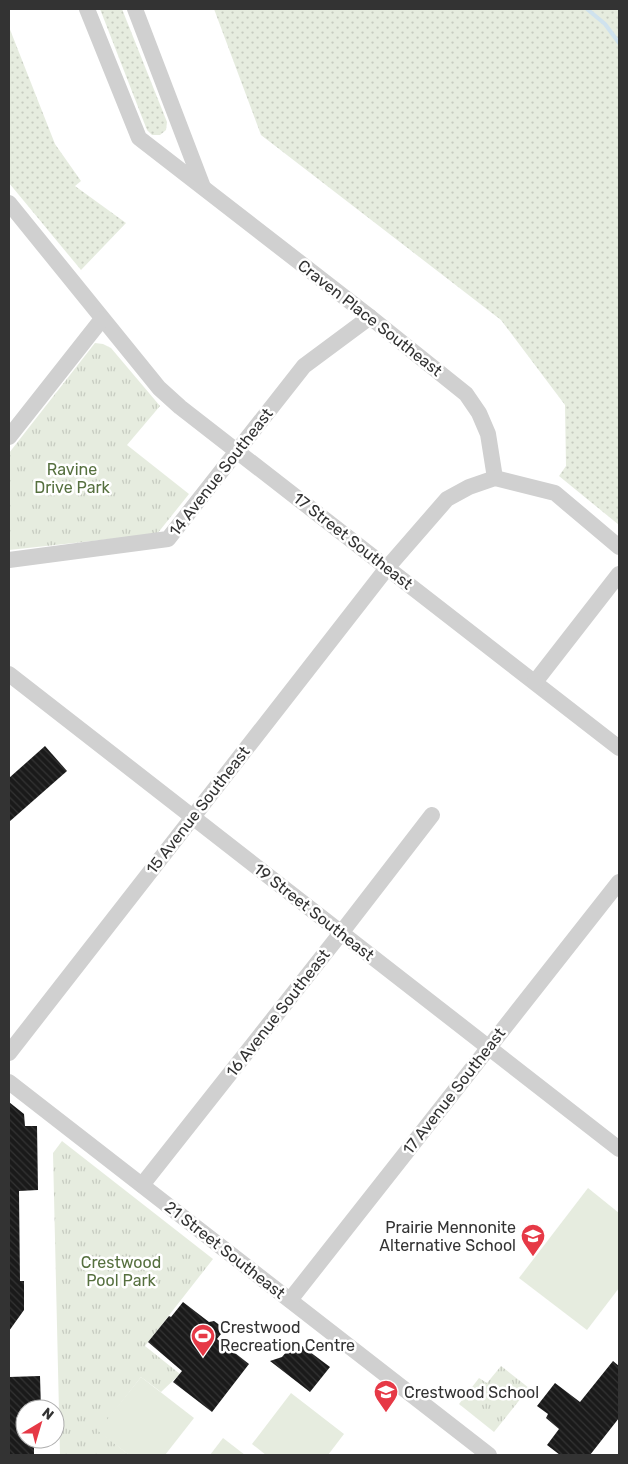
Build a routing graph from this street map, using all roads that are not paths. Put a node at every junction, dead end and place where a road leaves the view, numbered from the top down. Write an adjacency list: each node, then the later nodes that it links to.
1 (87, 9): 3 (street, Craven Place Southeast)
2 (135, 9): 3 (street)
3 (203, 187): 5 (street, Craven Place Southeast)
4 (9, 203): 6 (street, 17 Street Southeast)
5 (370, 317): 8 (street, 14 Avenue Southeast); 9 (street, Craven Place Southeast)
6 (102, 319): 7 (street); 8 (street, 17 Street Southeast)
7 (9, 437)
8 (237, 451): 11 (street, 14 Avenue Southeast); 12 (street, 17 Street Southeast)
9 (495, 478): 10 (street); 12 (street, 15 Avenue Southeast)
10 (619, 548)
11 (9, 560)
12 (387, 568): 15 (street, 17 Street Southeast); 18 (street, 15 Avenue Southeast)
13 (619, 574): 15 (street)
14 (9, 674): 18 (street, 19 Street Southeast)
15 (535, 682): 16 (street, 17 Street Southeast)
16 (619, 748)
17 (432, 815): 20 (street, 16 Avenue Southeast)
18 (192, 817): 20 (street, 19 Street Southeast); 22 (street, 15 Avenue Southeast)
19 (619, 882): 21 (street, 17 Avenue Southeast)
20 (341, 933): 21 (street, 19 Street Southeast); 25 (street, 16 Avenue Southeast)
21 (489, 1048): 24 (street, 19 Street Southeast); 26 (street, 17 Avenue Southeast)
22 (9, 1053)
23 (9, 1082): 25 (street, 21 Street Southeast)
24 (619, 1149)
25 (142, 1185): 26 (street, 21 Street Southeast)
26 (290, 1300): 27 (street, 21 Street Southeast)
27 (489, 1455)

